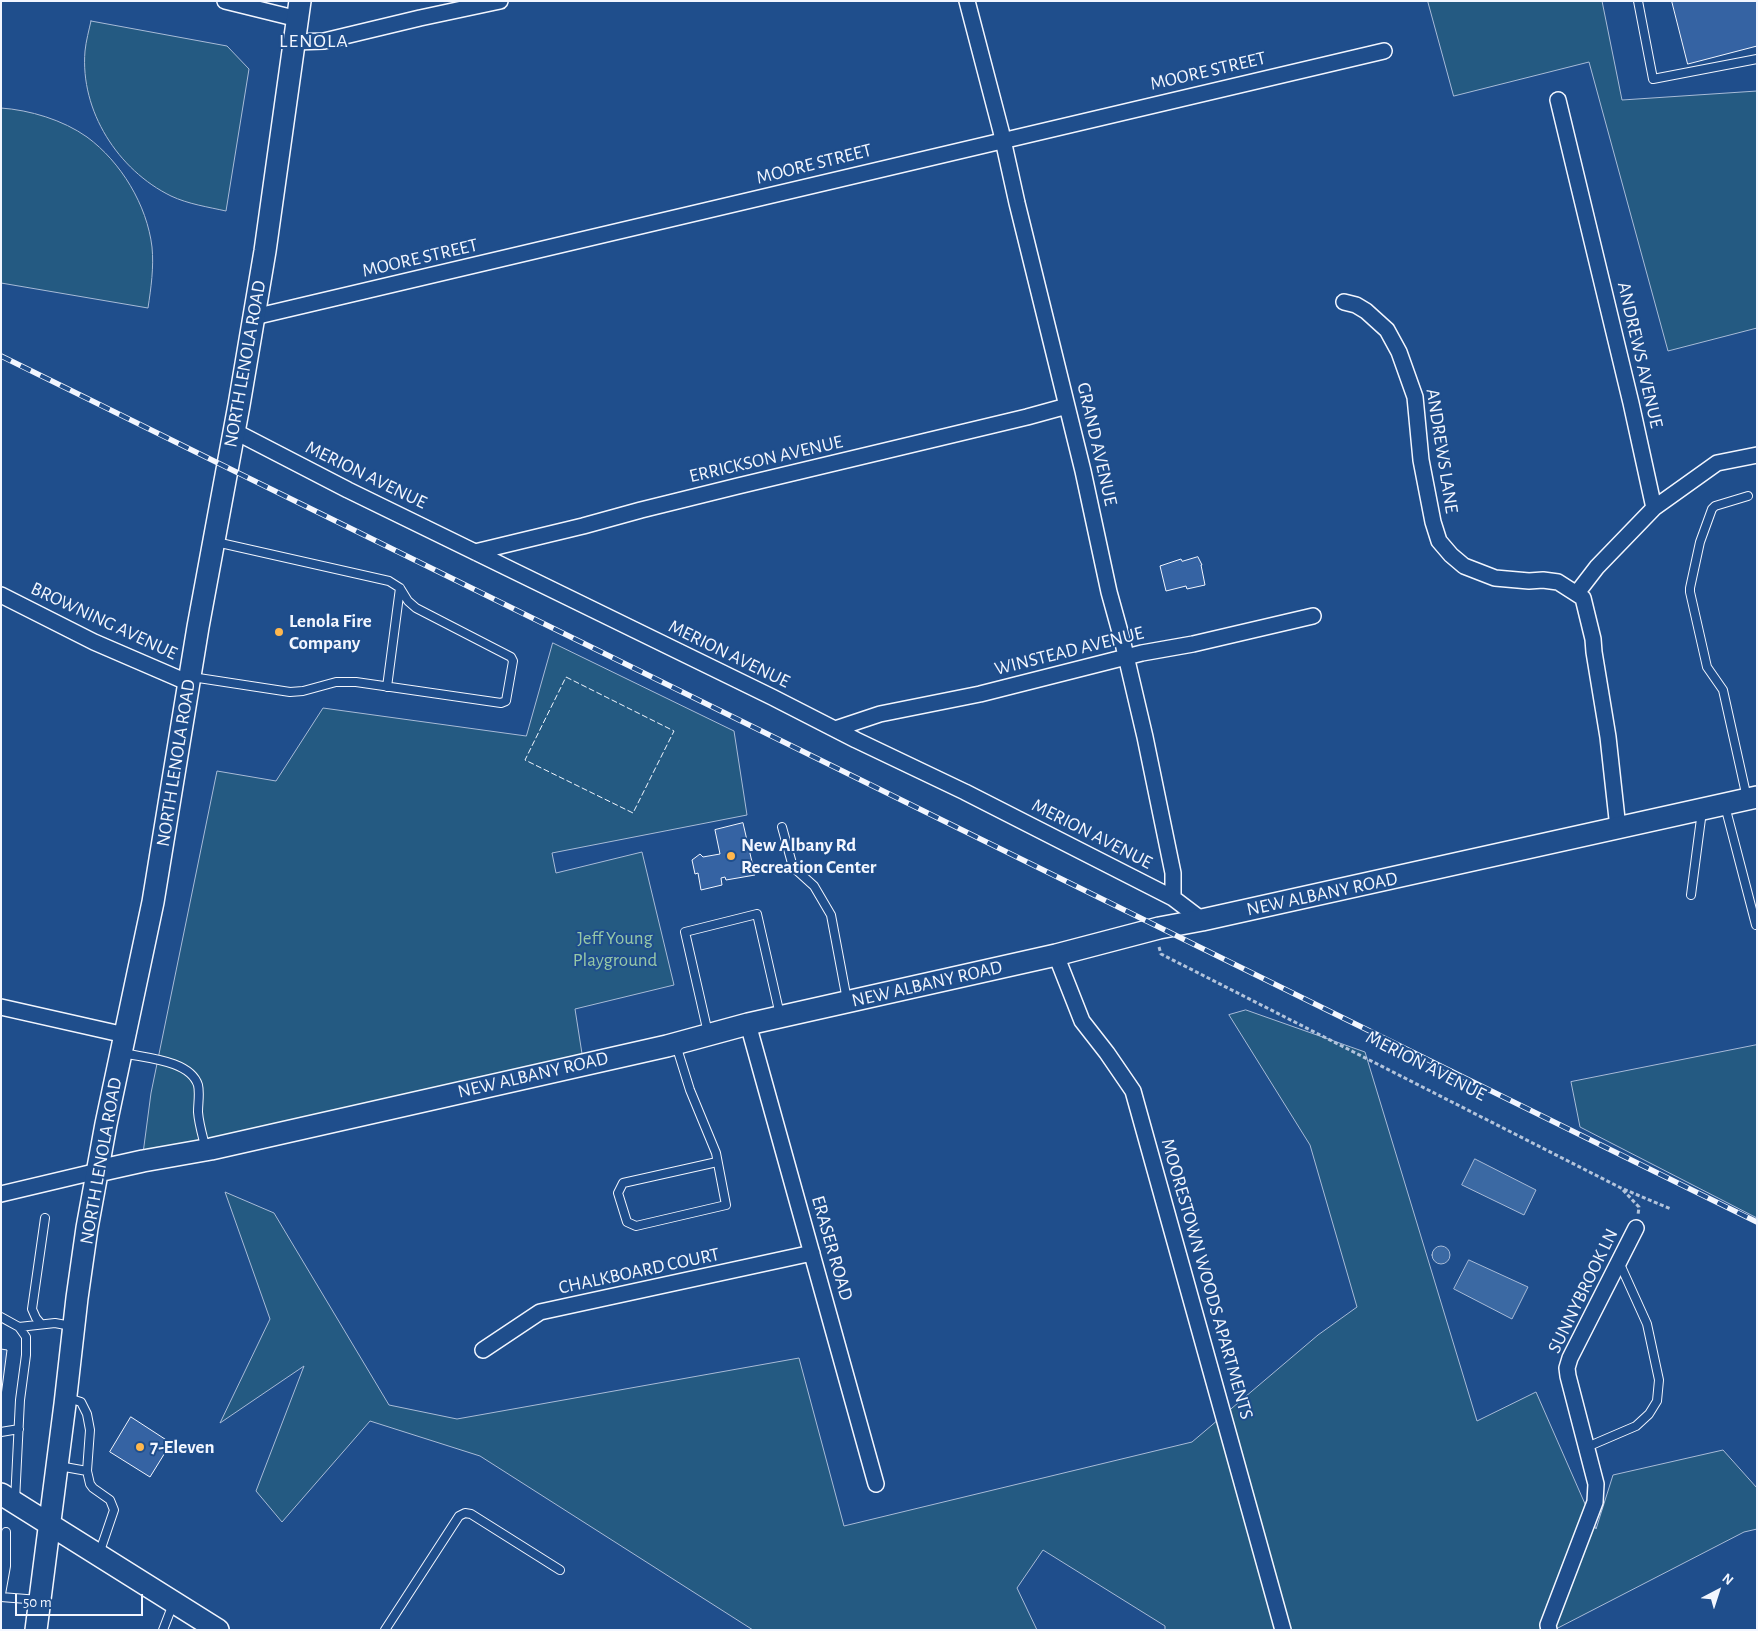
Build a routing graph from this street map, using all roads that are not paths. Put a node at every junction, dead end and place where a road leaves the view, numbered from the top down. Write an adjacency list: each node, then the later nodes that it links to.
1 (225, 1): 5 (street)
2 (500, 1): 6 (street)
3 (967, 1): 10 (street, GRAND AVENUE)
4 (1638, 1): 8 (lane)
5 (299, 10): 6 (main road, NORTH LENOLA ROAD)
6 (295, 42): 12 (main road, NORTH LENOLA ROAD)
7 (1384, 51): 10 (street, MOORE STREET)
8 (1757, 59)
9 (1558, 100): 17 (street, ANDREWS AVENUE)
10 (1002, 140): 12 (street, MOORE STREET); 13 (street, GRAND AVENUE)
11 (1344, 302): 21 (street, ANDREWS LANE)
12 (254, 317): 14 (main road, NORTH LENOLA ROAD)
13 (1067, 406): 19 (street, ERRICKSON AVENUE); 24 (street, GRAND AVENUE)
14 (234, 431): 18 (main road, NORTH LENOLA ROAD); 19 (street, MERION AVENUE)
15 (1757, 455): 17 (street)
16 (1748, 496): 28 (lane)
17 (1654, 508): 21 (street)
18 (213, 542): 20 (lane); 25 (main road, NORTH LENOLA ROAD)
19 (475, 552): 27 (street, MERION AVENUE)
20 (400, 588): 26 (lane); 26 (lane)
21 (1577, 593): 32 (street)
22 (1, 595): 25 (street, BROWNING AVENUE)
23 (1314, 616): 24 (street, WINSTEAD AVENUE)
24 (1126, 657): 27 (street, WINSTEAD AVENUE); 34 (street, GRAND AVENUE)
25 (190, 680): 26 (lane); 44 (main road, NORTH LENOLA ROAD)
26 (387, 687)
27 (835, 729): 34 (street, MERION AVENUE)
28 (1752, 798): 29 (main road, NEW ALBANY ROAD)
29 (1724, 804): 30 (main road, NEW ALBANY ROAD); 36 (lane)
30 (1702, 809): 32 (main road, NEW ALBANY ROAD); 33 (lane)
31 (782, 827): 38 (lane)
32 (1618, 828): 35 (main road, NEW ALBANY ROAD)
33 (1691, 895)
34 (1173, 898): 35 (street, MERION AVENUE)
35 (1202, 920): 37 (main road, NEW ALBANY ROAD)
36 (1756, 925)
37 (1056, 955): 38 (main road, NEW ALBANY ROAD); 77 (street, MOORESTOWN WOODS APARTMENTS)
38 (848, 1002): 40 (main road, NEW ALBANY ROAD)
39 (1, 1007): 44 (street)
40 (781, 1016): 41 (main road, NEW ALBANY ROAD); 42 (lane)
41 (748, 1024): 42 (main road, NEW ALBANY ROAD); 51 (street, ERASER ROAD)
42 (708, 1034): 43 (main road, NEW ALBANY ROAD)
43 (676, 1043): 45 (main road, NEW ALBANY ROAD); 46 (lane)
44 (123, 1044): 45 (lane); 47 (main road, NORTH LENOLA ROAD)
45 (206, 1150): 47 (main road, NEW ALBANY ROAD)
46 (717, 1162): 46 (lane)
47 (98, 1171): 48 (street); 56 (main road, NORTH LENOLA ROAD)
48 (1, 1194)
49 (45, 1218): 54 (lane)
50 (1636, 1228): 52 (street, SUNNYBROOK LN)
51 (812, 1253): 57 (street, CHALKBOARD COURT); 64 (street, ERASER ROAD)
52 (1619, 1262): 61 (street, SUNNYBROOK LN); 61 (lane)
53 (1, 1317): 55 (lane)
54 (41, 1324): 55 (lane); 56 (lane)
55 (19, 1327): 59 (lane)
56 (74, 1327): 58 (main road, NORTH LENOLA ROAD)
57 (484, 1350)
58 (66, 1397): 62 (main road, NORTH LENOLA ROAD); 63 (lane)
59 (19, 1429): 60 (lane); 65 (lane)
60 (1, 1432)
61 (1586, 1447): 78 (street, SUNNYBROOK LN)
62 (57, 1466): 63 (lane); 66 (main road, NORTH LENOLA ROAD)
63 (87, 1471): 68 (lane)
64 (876, 1484)
65 (8, 1498): 66 (main road)
66 (49, 1524): 68 (main road); 71 (main road, NORTH LENOLA ROAD)
67 (6, 1532): 70 (lane)
68 (98, 1555): 72 (main road)
69 (560, 1570): 76 (lane)
70 (1, 1595): 71 (lane)
71 (39, 1600): 73 (main road, NORTH LENOLA ROAD)
72 (174, 1602): 74 (lane); 75 (main road)
73 (36, 1630)
74 (163, 1630)
75 (218, 1630)
76 (385, 1630)
77 (1283, 1630)
78 (1549, 1630)

